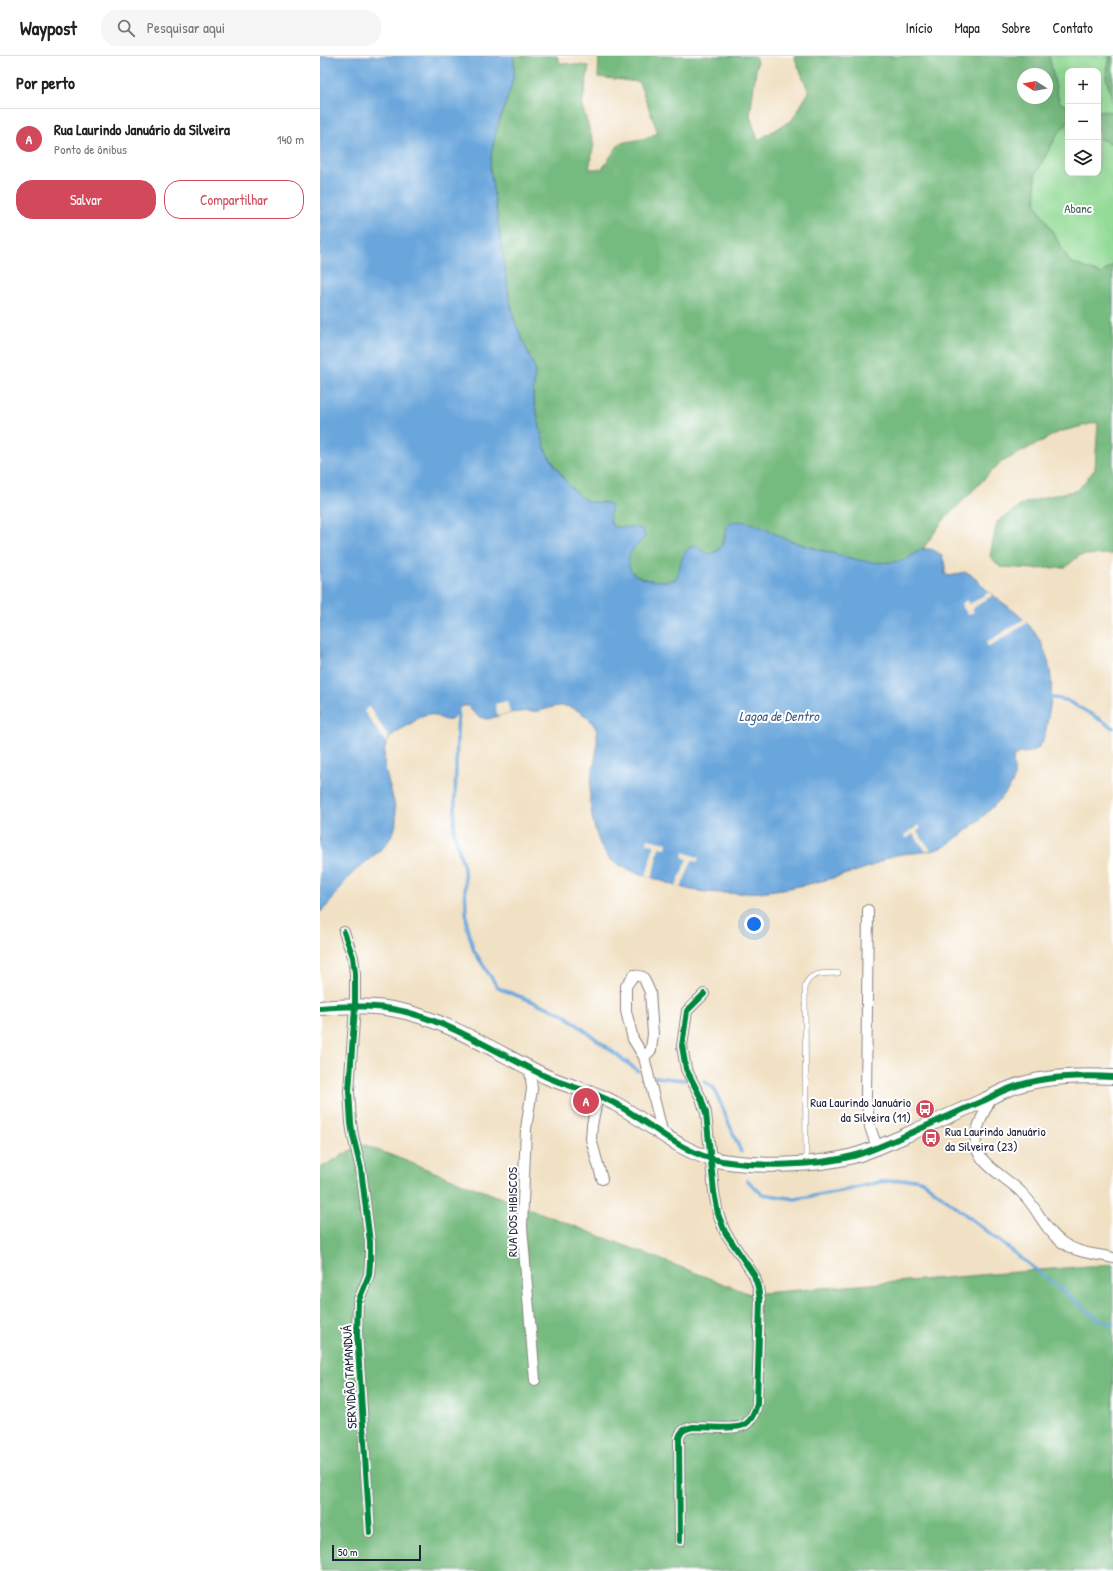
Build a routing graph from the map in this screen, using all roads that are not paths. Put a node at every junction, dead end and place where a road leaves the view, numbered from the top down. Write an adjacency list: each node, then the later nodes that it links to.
1 (868, 910): 13 (street)
2 (344, 932): 5 (street, SERVIDÃO TAMANDUÁ)
3 (838, 973): 15 (lane)
4 (704, 994): 14 (street)
5 (355, 1007): 6 (main road); 8 (main road); 19 (street, SERVIDÃO TAMANDUÁ)
6 (320, 1008)
7 (644, 1057): 7 (street); 12 (street)
8 (530, 1069): 10 (main road); 18 (street, RUA DOS HIBISCOS)
9 (1113, 1077): 11 (main road)
10 (598, 1095): 12 (main road); 16 (street)
11 (991, 1097): 13 (main road); 17 (street)
12 (663, 1135): 14 (main road)
13 (877, 1148): 15 (main road)
14 (711, 1159): 15 (main road); 20 (street)
15 (806, 1163)
16 (602, 1179)
17 (1113, 1258)
18 (535, 1380)
19 (370, 1533)
20 (680, 1541)

